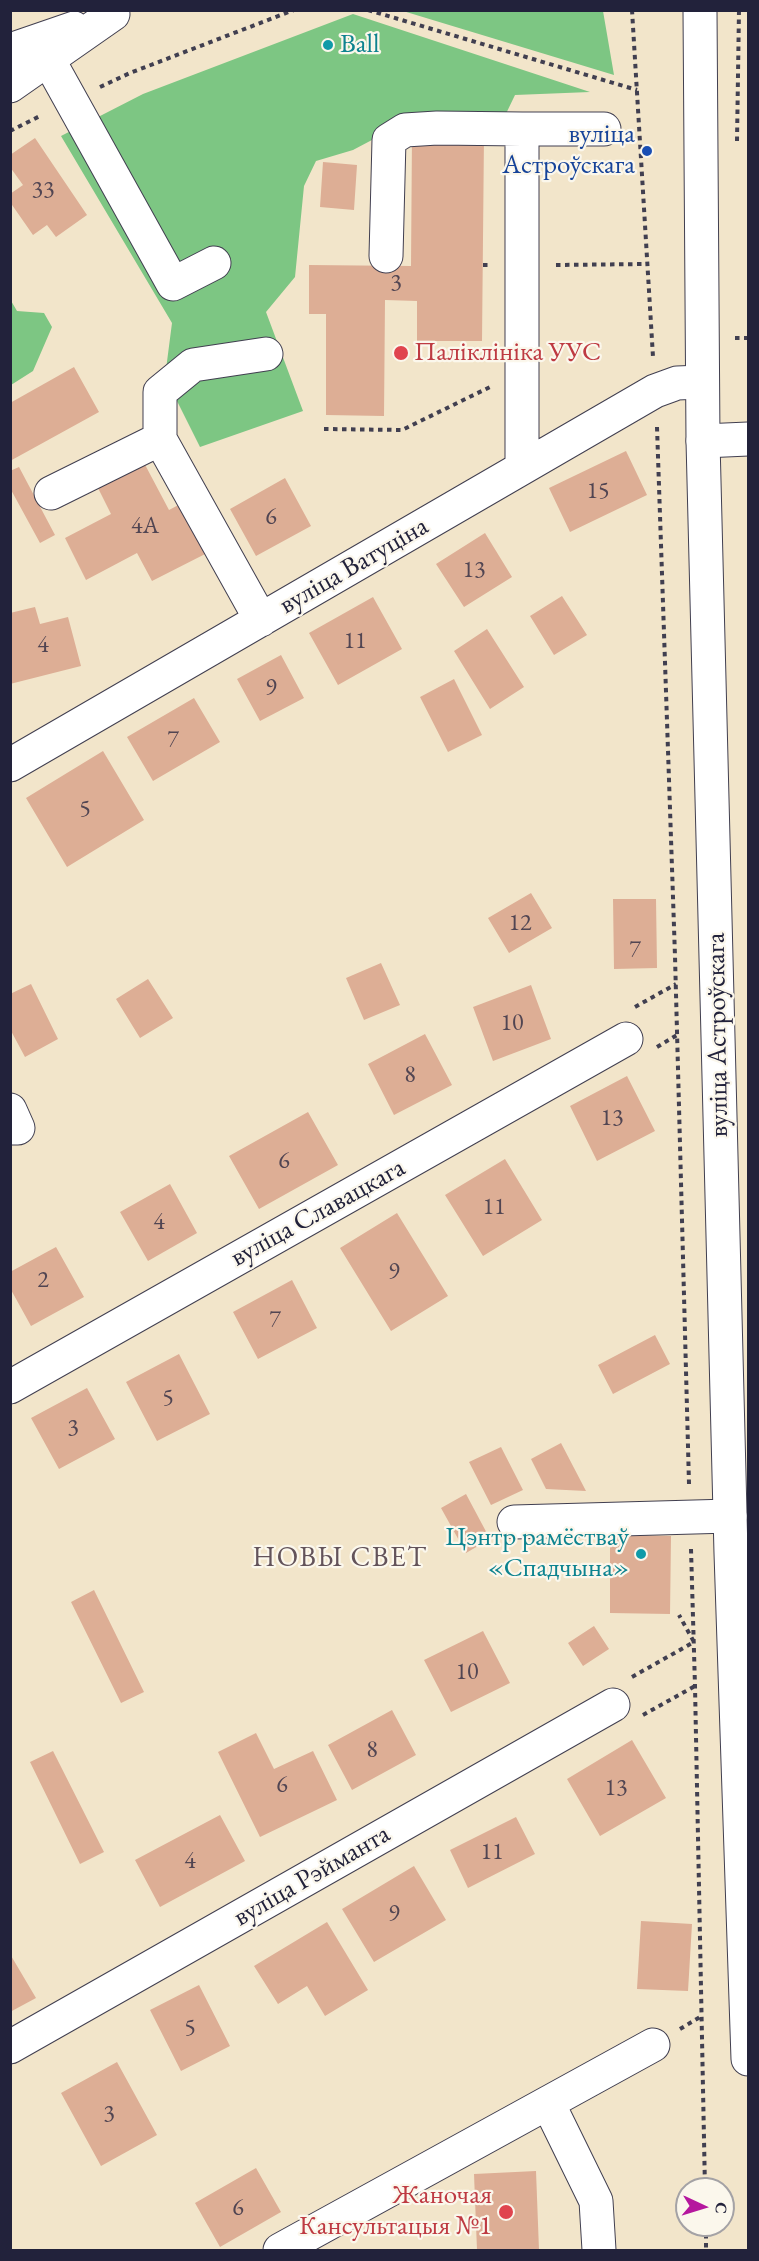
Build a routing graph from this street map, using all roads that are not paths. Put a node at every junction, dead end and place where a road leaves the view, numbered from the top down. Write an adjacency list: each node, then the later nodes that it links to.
1 (683, 10): 4 (street)
2 (700, 10): 4 (street, вуліца Астроўскага)
3 (118, 12): 5 (street); 6 (street)
4 (700, 46): 13 (street, вуліца Астроўскага)
5 (10, 50)
6 (48, 59): 7 (street); 11 (street)
7 (10, 86)
8 (522, 129): 9 (street); 10 (street); 17 (street)
9 (604, 129)
10 (386, 256)
11 (214, 263)
12 (266, 354): 14 (street)
13 (702, 382): 16 (street, вуліца Астроўскага); 17 (street, вуліца Ватуціна)
14 (160, 439): 18 (street); 19 (street)
15 (748, 440): 16 (street)
16 (703, 441): 25 (street, вуліца Астроўскага)
17 (522, 468): 19 (street, вуліца Ватуціна)
18 (51, 494)
19 (261, 620): 20 (street, вуліца Ватуціна)
20 (10, 765)
21 (626, 1039): 24 (street, вуліца Славацкага)
22 (10, 1110): 23 (street)
23 (10, 1128)
24 (10, 1387)
25 (730, 1516): 26 (street); 27 (street, вуліца Астроўскага)
26 (514, 1522)
27 (741, 1607): 29 (street, вуліца Астроўскага)
28 (613, 1705): 31 (street, вуліца Рэйманта)
29 (748, 2038)
30 (653, 2045): 32 (street)
31 (10, 2047)
32 (548, 2103): 33 (street); 34 (street)
33 (280, 2250)
34 (599, 2250)

